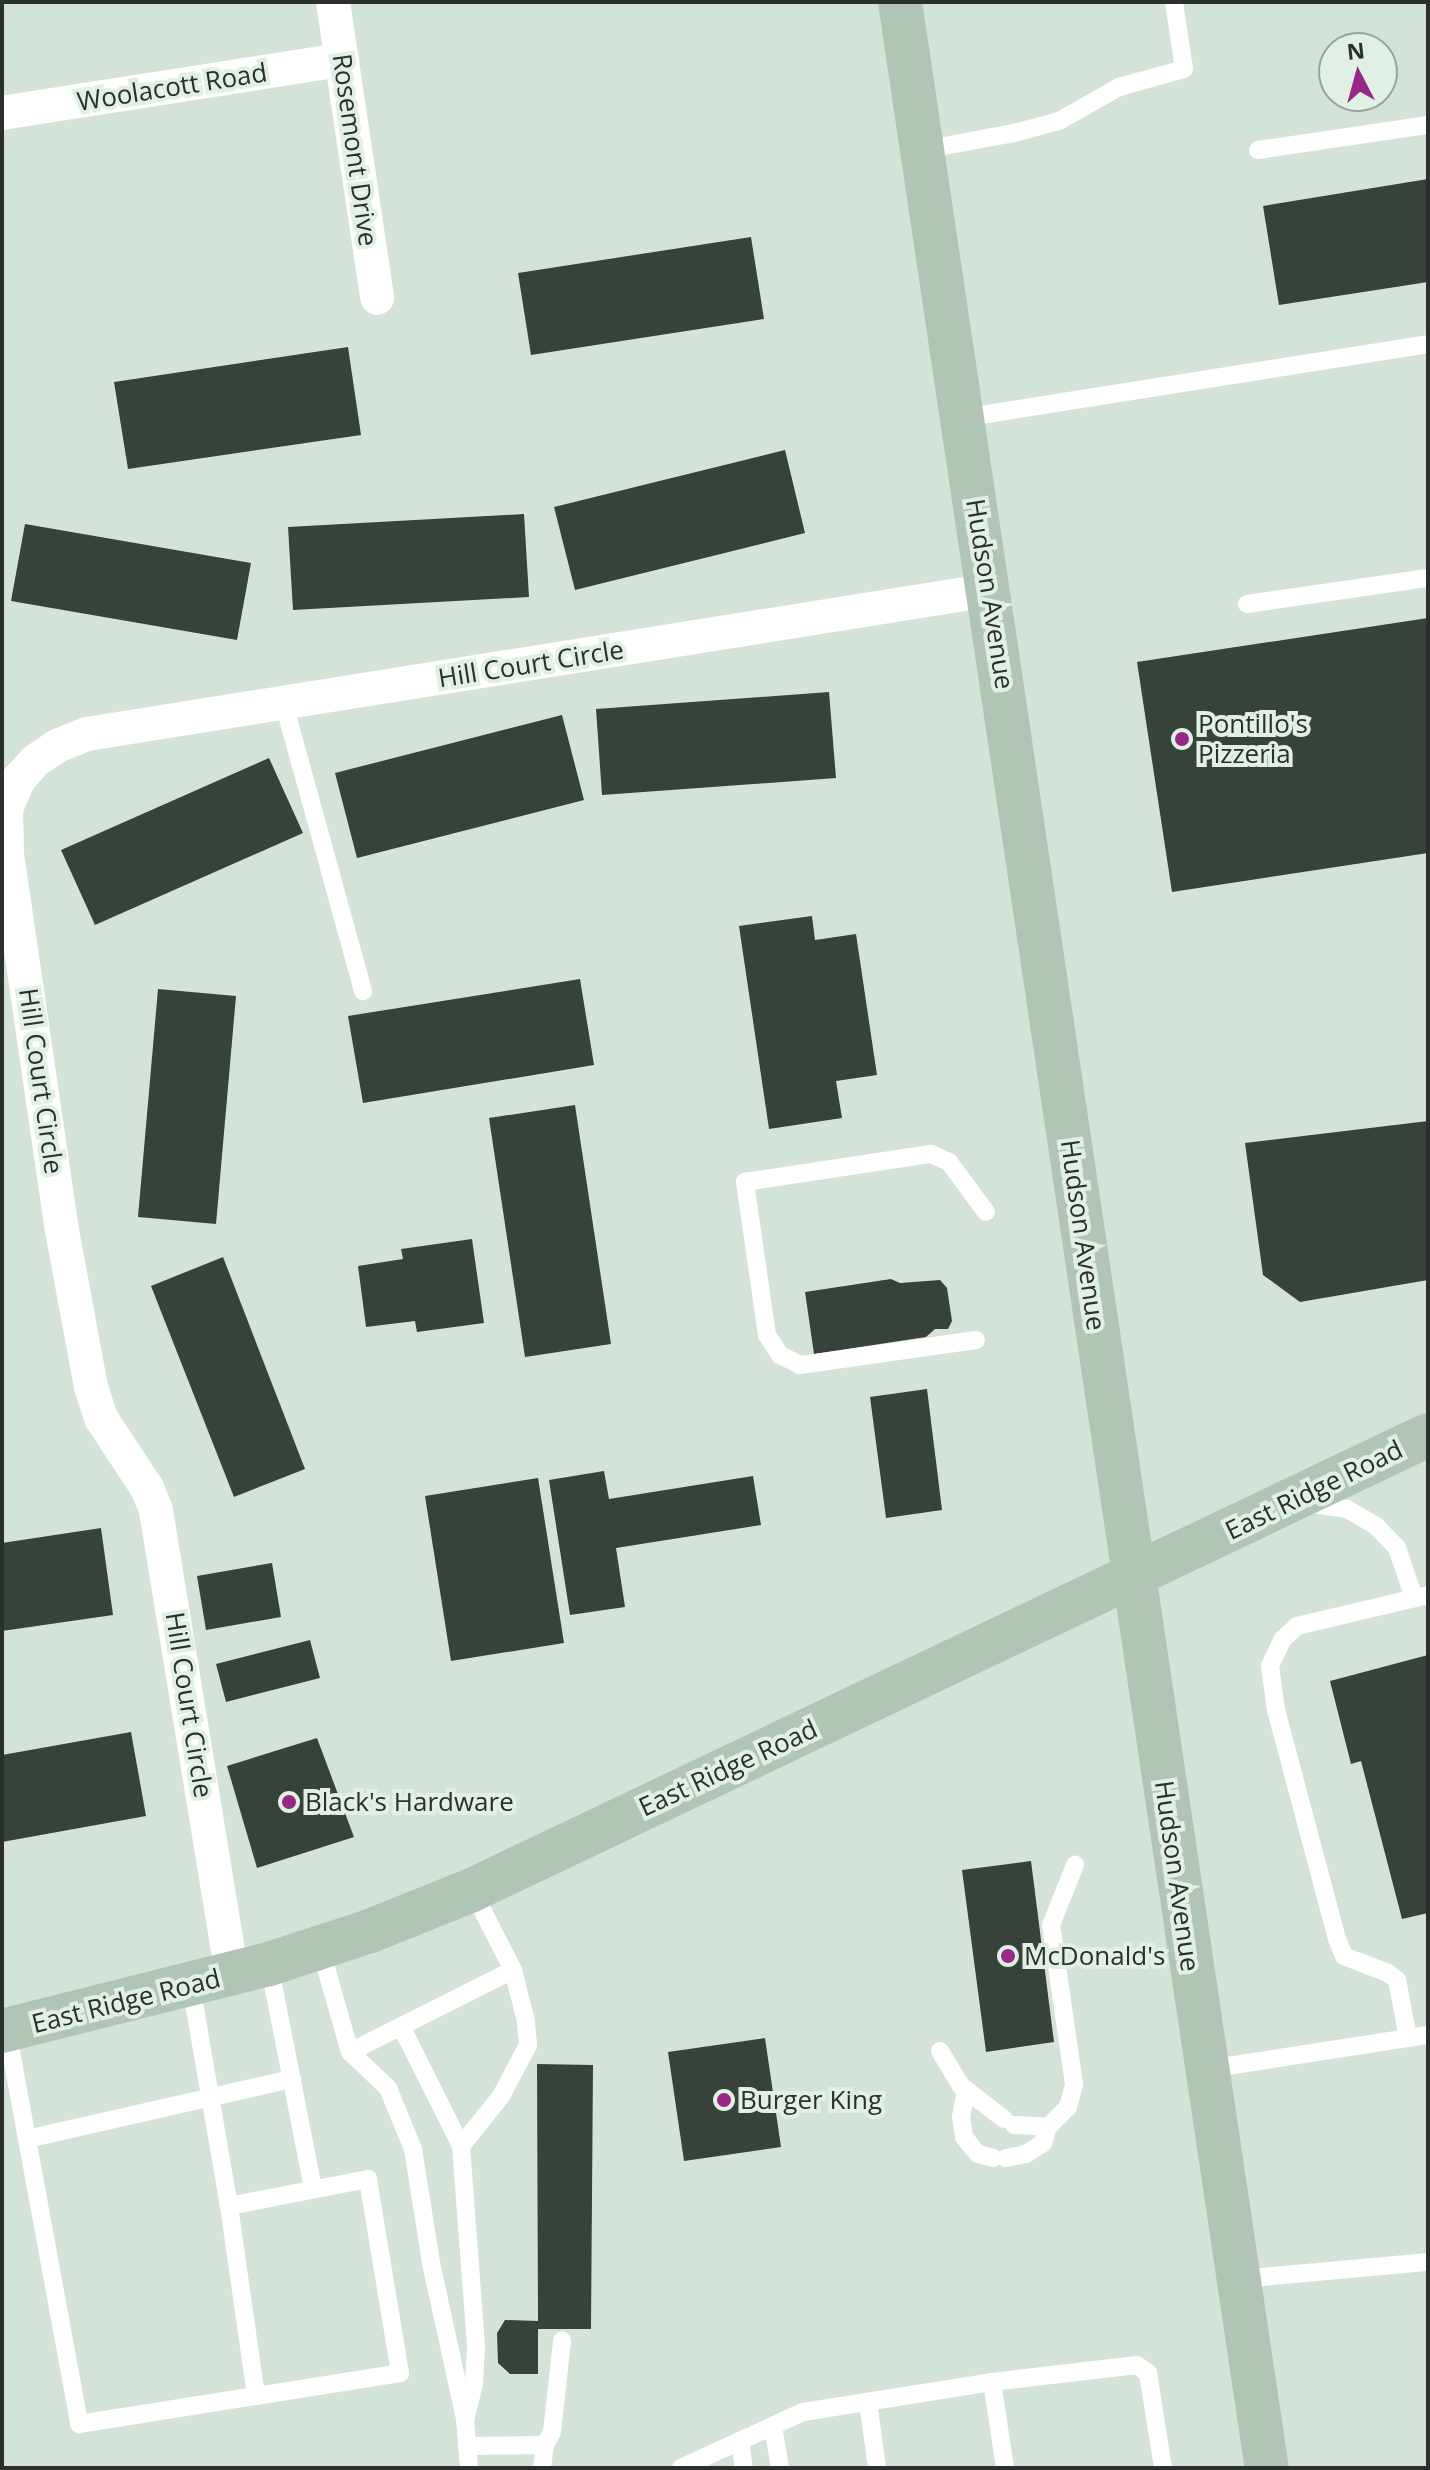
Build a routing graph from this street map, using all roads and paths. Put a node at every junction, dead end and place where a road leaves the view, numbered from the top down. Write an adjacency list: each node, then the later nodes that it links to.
1 (333, 2): 4 (street, Rosemont Drive)
2 (900, 2): 7 (main road, Hudson Avenue)
3 (1174, 2): 7 (lane)
4 (342, 60): 5 (street, Woolacott Road); 9 (street, Rosemont Drive)
5 (2, 113)
6 (1428, 125): 8 (lane)
7 (923, 150): 11 (main road, Hudson Avenue)
8 (1258, 150)
9 (377, 298)
10 (1428, 344): 11 (lane)
11 (962, 418): 13 (main road, Hudson Avenue)
12 (1428, 578): 14 (lane)
13 (990, 590): 15 (street, Hill Court Circle); 21 (main road, Hudson Avenue)
14 (1247, 604)
15 (284, 704): 16 (lane); 27 (street, Hill Court Circle)
16 (363, 991)
17 (986, 1212): 18 (lane)
18 (976, 1340)
19 (1428, 1435): 20 (main road, East Ridge Road)
20 (1280, 1507): 21 (main road, East Ridge Road); 22 (lane)
21 (1134, 1578): 24 (main road, East Ridge Road); 34 (main road, Hudson Avenue)
22 (1421, 1596): 31 (lane)
23 (1075, 1865): 38 (lane)
24 (472, 1890): 25 (main road, East Ridge Road); 26 (lane)
25 (320, 1947): 27 (main road, East Ridge Road); 33 (lane)
26 (513, 1970): 28 (lane); 40 (lane)
27 (230, 1975): 29 (main road, East Ridge Road); 35 (lane); 37 (lane)
28 (402, 2028): 33 (lane); 40 (lane)
29 (5, 2031): 39 (lane)
30 (1428, 2035): 31 (lane)
31 (1408, 2038): 34 (lane)
32 (940, 2051): 36 (lane)
33 (350, 2052): 49 (lane)
34 (1205, 2069): 44 (main road, Hudson Avenue)
35 (292, 2079): 37 (lane); 41 (lane)
36 (966, 2091): 38 (lane); 38 (lane)
37 (212, 2099): 39 (lane); 42 (lane)
38 (1048, 2127)
39 (27, 2139): 47 (lane)
40 (461, 2146): 49 (lane)
41 (313, 2188): 42 (lane); 47 (lane)
42 (229, 2206): 47 (lane)
43 (1428, 2262): 44 (lane)
44 (1237, 2279): 62 (main road, Hudson Avenue)
45 (562, 2341): 52 (lane)
46 (992, 2382): 48 (lane); 60 (lane); 61 (lane)
47 (256, 2396)
48 (868, 2402): 50 (lane); 59 (lane)
49 (465, 2419): 53 (lane)
50 (773, 2426): 51 (lane); 58 (lane)
51 (740, 2441): 56 (lane); 57 (lane)
52 (545, 2445): 53 (lane); 55 (lane)
53 (467, 2446): 54 (lane)
54 (469, 2468)
55 (542, 2468)
56 (681, 2468)
57 (744, 2468)
58 (780, 2468)
59 (877, 2468)
60 (1005, 2468)
61 (1163, 2468)
62 (1267, 2468)

